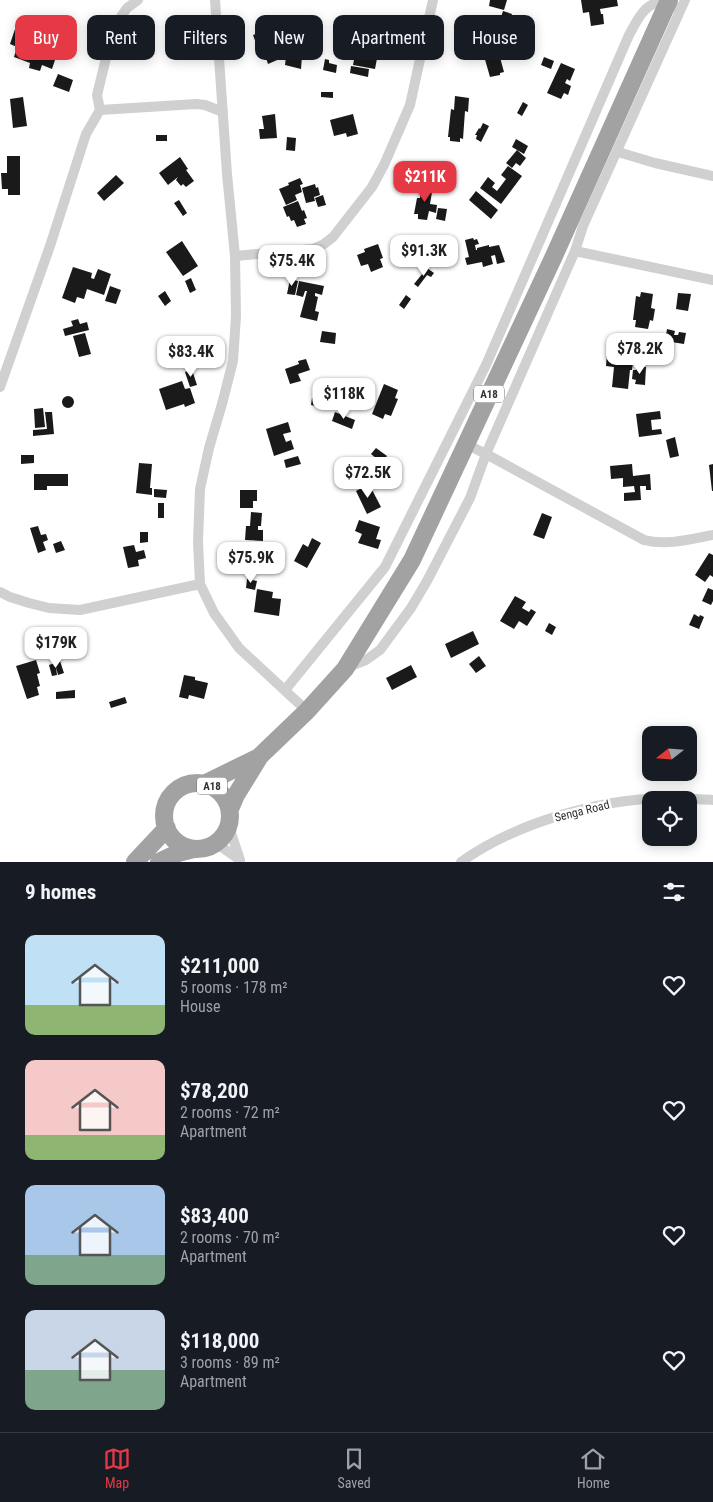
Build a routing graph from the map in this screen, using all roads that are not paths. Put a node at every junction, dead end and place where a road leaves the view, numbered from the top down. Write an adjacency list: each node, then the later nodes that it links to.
1 (138, 0): 5 (street)
2 (215, 0): 6 (street)
3 (432, 0): 10 (street)
4 (675, 3): 7 (street); 13 (highway, A18); 19 (street)
5 (100, 110): 6 (street); 12 (street)
6 (223, 112): 10 (street)
7 (618, 152): 8 (street); 9 (street)
8 (713, 176)
9 (575, 252): 11 (street); 14 (street)
10 (235, 256): 16 (street)
11 (713, 280)
12 (0, 387)
13 (466, 444): 14 (street); 18 (highway, A18)
14 (486, 454): 15 (street); 18 (street)
15 (713, 535)
16 (200, 584): 17 (street); 19 (street)
17 (0, 592)
18 (345, 668): 20 (highway, A18)
19 (285, 690): 20 (street)
20 (307, 711): 21 (highway, A18)
21 (260, 756): 22 (highway, A18); 24 (highway, A18)
22 (206, 783): 24 (highway, A18); 26 (highway, A18)
23 (713, 800): 32 (street, Senga Road)
24 (230, 809): 25 (highway, A18)
25 (229, 827): 27 (highway); 29 (street)
26 (167, 828): 28 (highway); 30 (highway)
27 (216, 844): 28 (highway); 29 (street)
28 (194, 849): 31 (highway)
29 (242, 861)
30 (135, 862)
31 (159, 862)
32 (461, 862)

